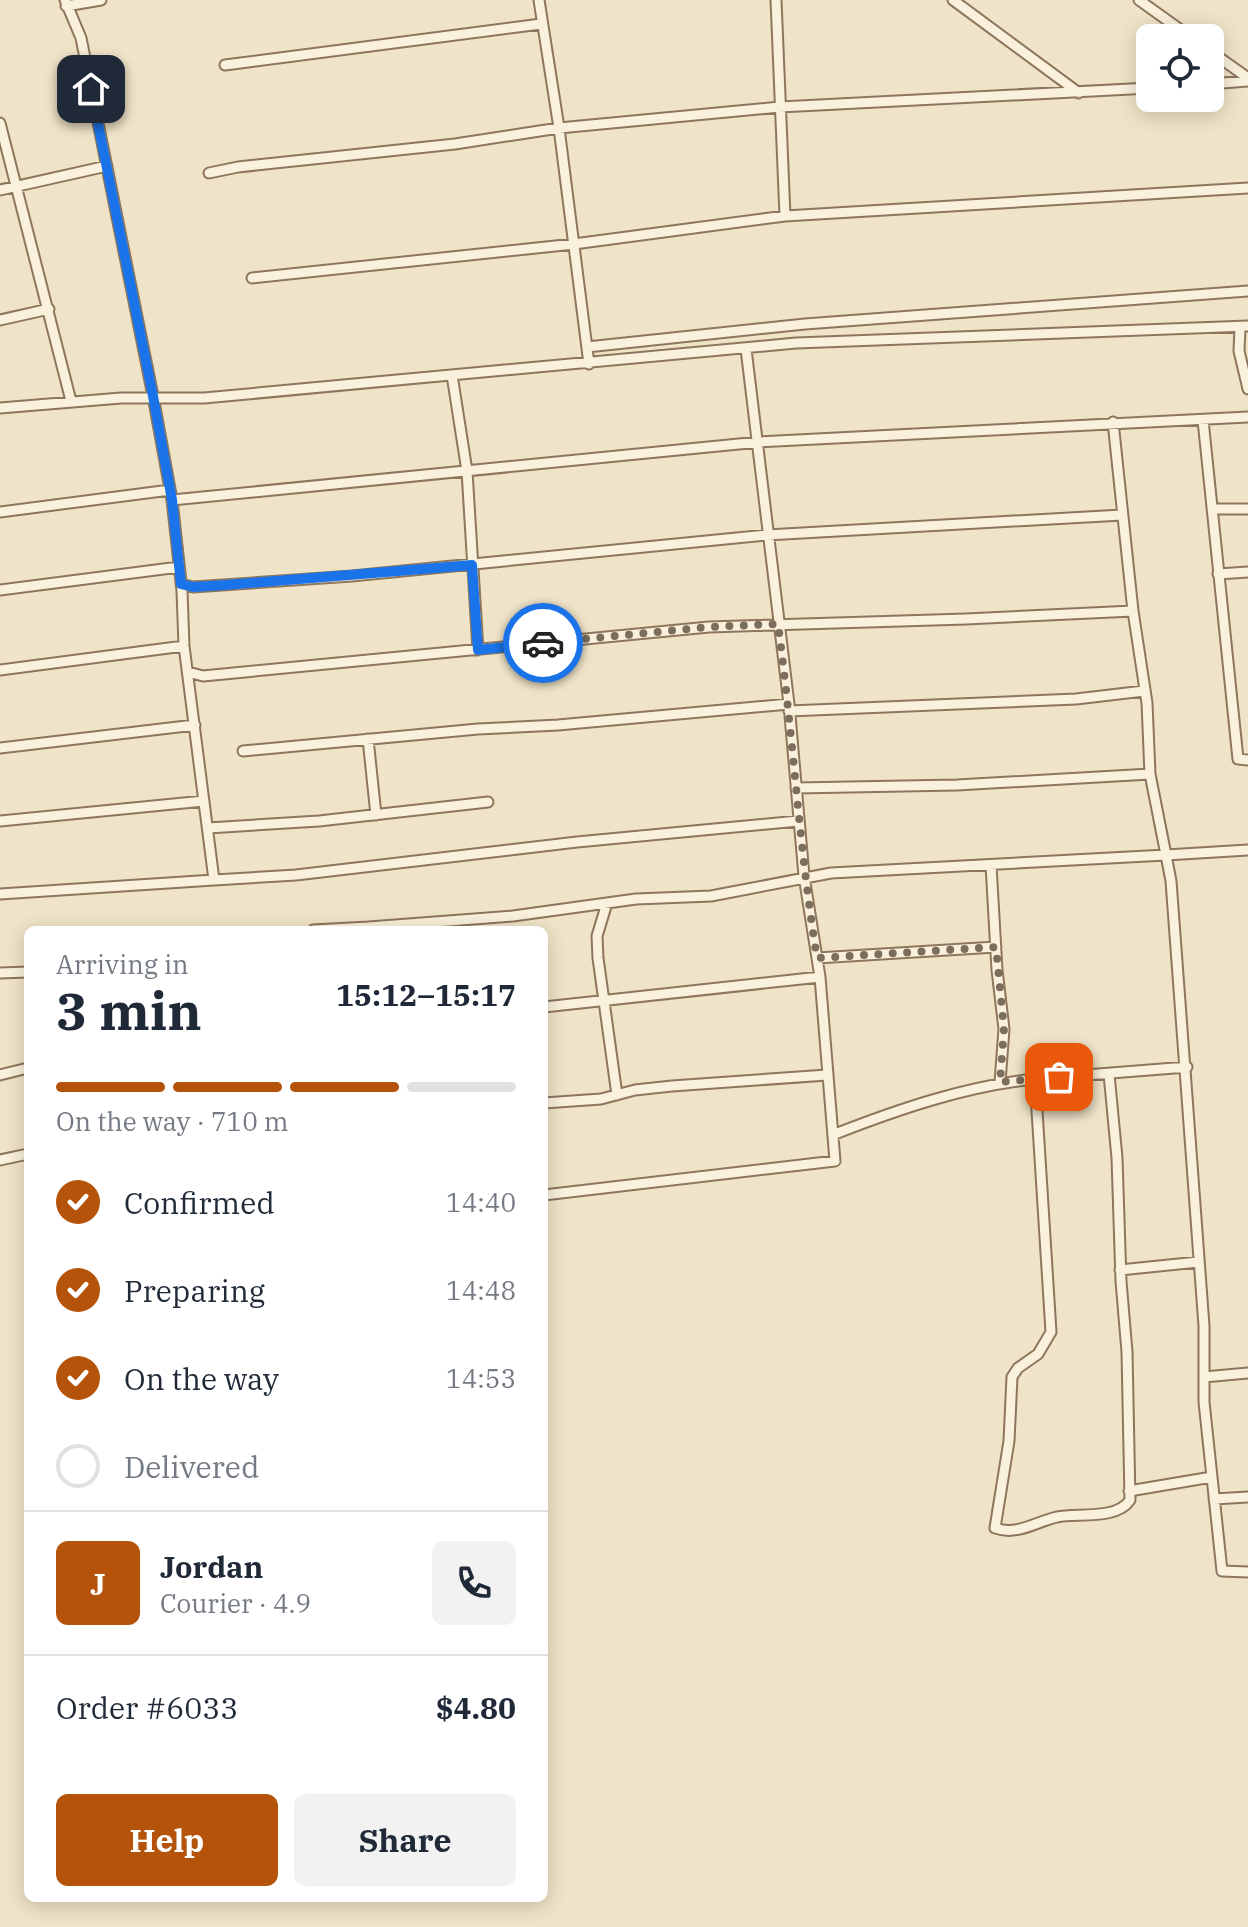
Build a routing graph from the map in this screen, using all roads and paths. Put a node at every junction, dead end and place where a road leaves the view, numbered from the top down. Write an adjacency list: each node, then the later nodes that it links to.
1 (101, 0): 6 (street)
2 (539, 0): 7 (street)
3 (776, 0): 15 (street)
4 (953, 0): 14 (street)
5 (1139, 0): 8 (street)
6 (65, 3): 18 (street)
7 (541, 24): 10 (street); 17 (street)
8 (1172, 24)
9 (1224, 61): 11 (street)
10 (225, 65)
11 (1248, 79): 12 (street)
12 (1224, 82)
13 (1136, 89): 14 (street)
14 (1081, 94): 15 (street)
15 (780, 107): 17 (street); 23 (street)
16 (0, 123): 20 (street)
17 (559, 128): 19 (street); 24 (street)
18 (107, 166): 20 (street); 35 (street)
19 (209, 173)
20 (15, 186): 22 (street); 27 (street)
21 (1248, 188): 23 (street)
22 (0, 190)
23 (785, 216): 24 (street)
24 (574, 244): 25 (street); 30 (street)
25 (252, 278)
26 (1248, 291): 30 (street)
27 (49, 309): 28 (street); 36 (street)
28 (0, 320)
29 (1244, 326): 31 (street); 34 (street)
30 (587, 347): 32 (street)
31 (746, 349): 32 (street); 41 (street)
32 (589, 364): 33 (street)
33 (452, 375): 35 (street); 42 (street)
34 (1248, 389)
35 (153, 396): 36 (street); 43 (street)
36 (71, 401): 37 (street)
37 (0, 408)
38 (1248, 417): 39 (street)
39 (1203, 420): 40 (street); 44 (street)
40 (1113, 422): 41 (street); 47 (street)
41 (759, 442): 42 (street); 48 (street)
42 (467, 471): 43 (street); 49 (street)
43 (171, 495): 46 (street); 50 (street)
44 (1212, 509): 45 (street); 52 (street)
45 (1248, 509)
46 (0, 512)
47 (1122, 515): 48 (street); 55 (street)
48 (767, 535): 49 (street); 56 (street)
49 (472, 565): 53 (street); 58 (street)
50 (179, 567): 53 (street); 54 (street)
51 (1248, 572): 52 (street)
52 (1218, 574): 67 (street)
53 (181, 584): 57 (street)
54 (0, 590)
55 (1133, 611): 56 (street); 61 (street)
56 (778, 624): 58 (street); 62 (street)
57 (184, 646): 59 (street); 60 (street)
58 (478, 650): 60 (street)
59 (0, 670)
60 (188, 672): 63 (street)
61 (1144, 691): 62 (street); 68 (street)
62 (789, 708): 64 (street); 69 (street)
63 (195, 725): 65 (street); 70 (street)
64 (368, 739): 66 (street); 72 (street)
65 (0, 748)
66 (243, 751)
67 (1248, 760)
68 (1150, 774): 69 (street); 77 (street)
69 (796, 788): 74 (street)
70 (204, 801): 73 (street); 75 (street)
71 (488, 802): 72 (street)
72 (376, 815): 75 (street)
73 (0, 821)
74 (798, 821): 79 (street); 80 (street)
75 (208, 828): 80 (street)
76 (1248, 850): 77 (street)
77 (1166, 855): 78 (street); 91 (street)
78 (991, 865): 79 (street); 84 (street)
79 (804, 876): 82 (street); 85 (street)
80 (214, 880): 81 (street)
81 (0, 894)
82 (607, 903): 83 (street); 89 (street)
83 (393, 926)
84 (996, 947): 85 (street); 97 (street)
85 (817, 958): 88 (street)
86 (24, 972): 87 (street)
87 (0, 973)
88 (820, 977): 89 (street); 95 (street)
89 (602, 1001): 90 (street); 98 (street)
90 (548, 1007)
91 (1187, 1067): 93 (street); 104 (street)
92 (24, 1069): 94 (street)
93 (1109, 1074): 96 (street); 105 (street)
94 (0, 1075)
95 (827, 1075): 98 (street); 100 (street)
96 (1035, 1079): 97 (street); 109 (street)
97 (1000, 1082): 100 (street)
98 (617, 1095): 99 (street)
99 (548, 1103)
100 (835, 1134): 103 (street)
101 (24, 1155): 102 (street)
102 (0, 1160)
103 (548, 1195)
104 (1198, 1262): 105 (street); 107 (street)
105 (1120, 1270): 109 (street)
106 (1248, 1373): 107 (street)
107 (1204, 1377): 108 (street)
108 (1212, 1477): 109 (street); 111 (street)
109 (1129, 1491)
110 (1248, 1497): 111 (street)
111 (1214, 1499): 112 (street)
112 (1248, 1572)

